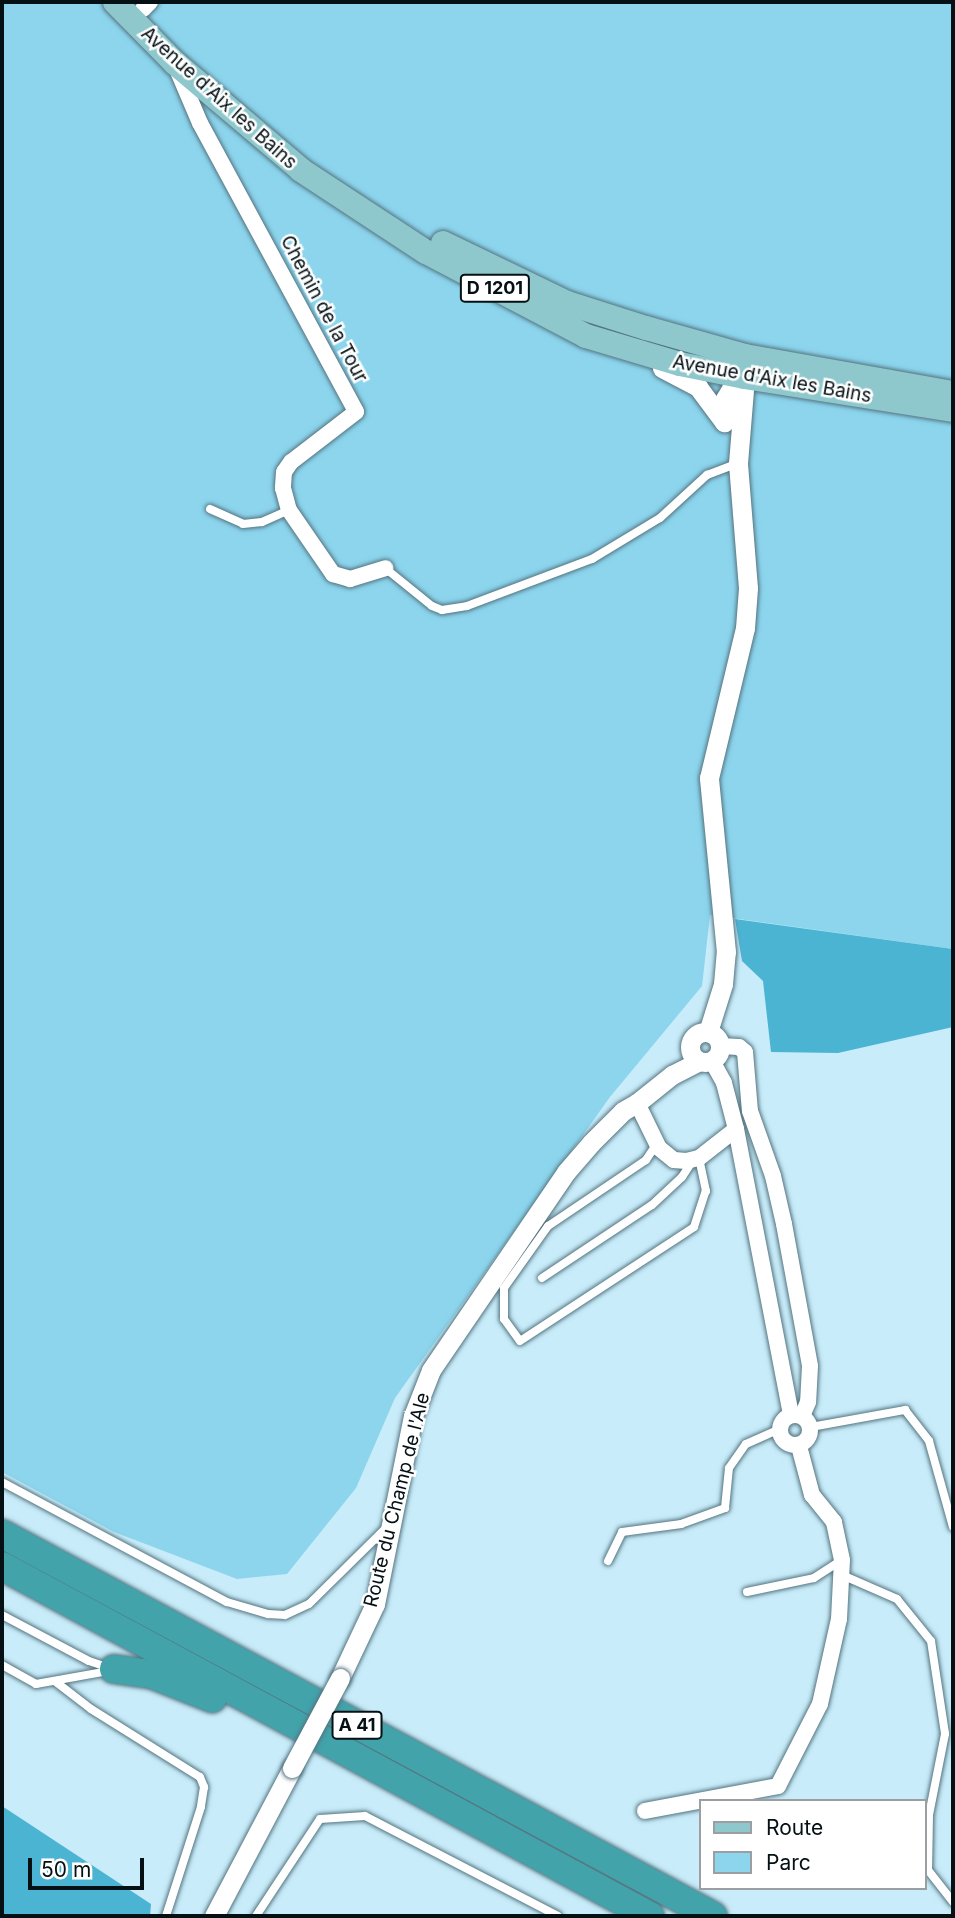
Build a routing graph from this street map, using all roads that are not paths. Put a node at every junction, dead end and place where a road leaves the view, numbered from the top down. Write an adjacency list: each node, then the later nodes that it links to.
1 (115, 2): 3 (main road, Avenue d'Aix les Bains / D 1201)
2 (143, 4): 4 (main road, Avenue d'Aix les Bains / D 1201)
3 (175, 63): 5 (main road, Avenue d'Aix les Bains / D 1201); 13 (street, Chemin de la Tour)
4 (567, 303): 6 (main road); 7 (main road, Avenue d'Aix les Bains / D 1201)
5 (586, 336): 6 (main road, Avenue d'Aix les Bains / D 1201); 10 (street)
6 (745, 377): 7 (street); 9 (main road, Avenue d'Aix les Bains / D 1201); 10 (street); 11 (street)
7 (908, 385): 8 (main road, Avenue d'Aix les Bains / D 1201)
8 (953, 393)
9 (953, 410)
10 (724, 422): 11 (street)
11 (738, 463): 14 (lane); 15 (street)
12 (210, 509): 13 (lane)
13 (289, 510): 14 (street, Chemin de la Tour)
14 (385, 568)
15 (706, 1049): 16 (street, Route du Champ de l'Ale); 17 (street); 21 (street)
16 (630, 1107): 18 (street); 25 (street, Route du Champ de l'Ale)
17 (736, 1129): 19 (street); 21 (street)
18 (657, 1143): 19 (street); 19 (lane)
19 (696, 1159): 20 (lane)
20 (542, 1278)
21 (801, 1419): 22 (street); 23 (street); 26 (lane)
22 (779, 1429): 23 (street); 28 (lane)
23 (799, 1446): 30 (street)
24 (2, 1482): 25 (lane)
25 (393, 1520): 42 (street, Route du Champ de l'Ale, bridge)
26 (953, 1527)
27 (2, 1533): 46 (highway, A 41)
28 (608, 1561)
29 (2, 1566): 39 (highway, A 41)
30 (842, 1568): 31 (lane); 36 (street); 40 (lane)
31 (747, 1592)
32 (2, 1615): 34 (lane)
33 (2, 1665): 35 (lane)
34 (114, 1669): 35 (lane); 39 (highway)
35 (56, 1682): 41 (lane)
36 (709, 1799)
37 (699, 1801): 38 (street)
38 (645, 1811)
39 (623, 1901): 45 (highway, A 41)
40 (953, 1902)
41 (166, 1916)
42 (214, 1916)
43 (256, 1916): 44 (lane)
44 (558, 1916)
45 (650, 1916)
46 (713, 1916)

